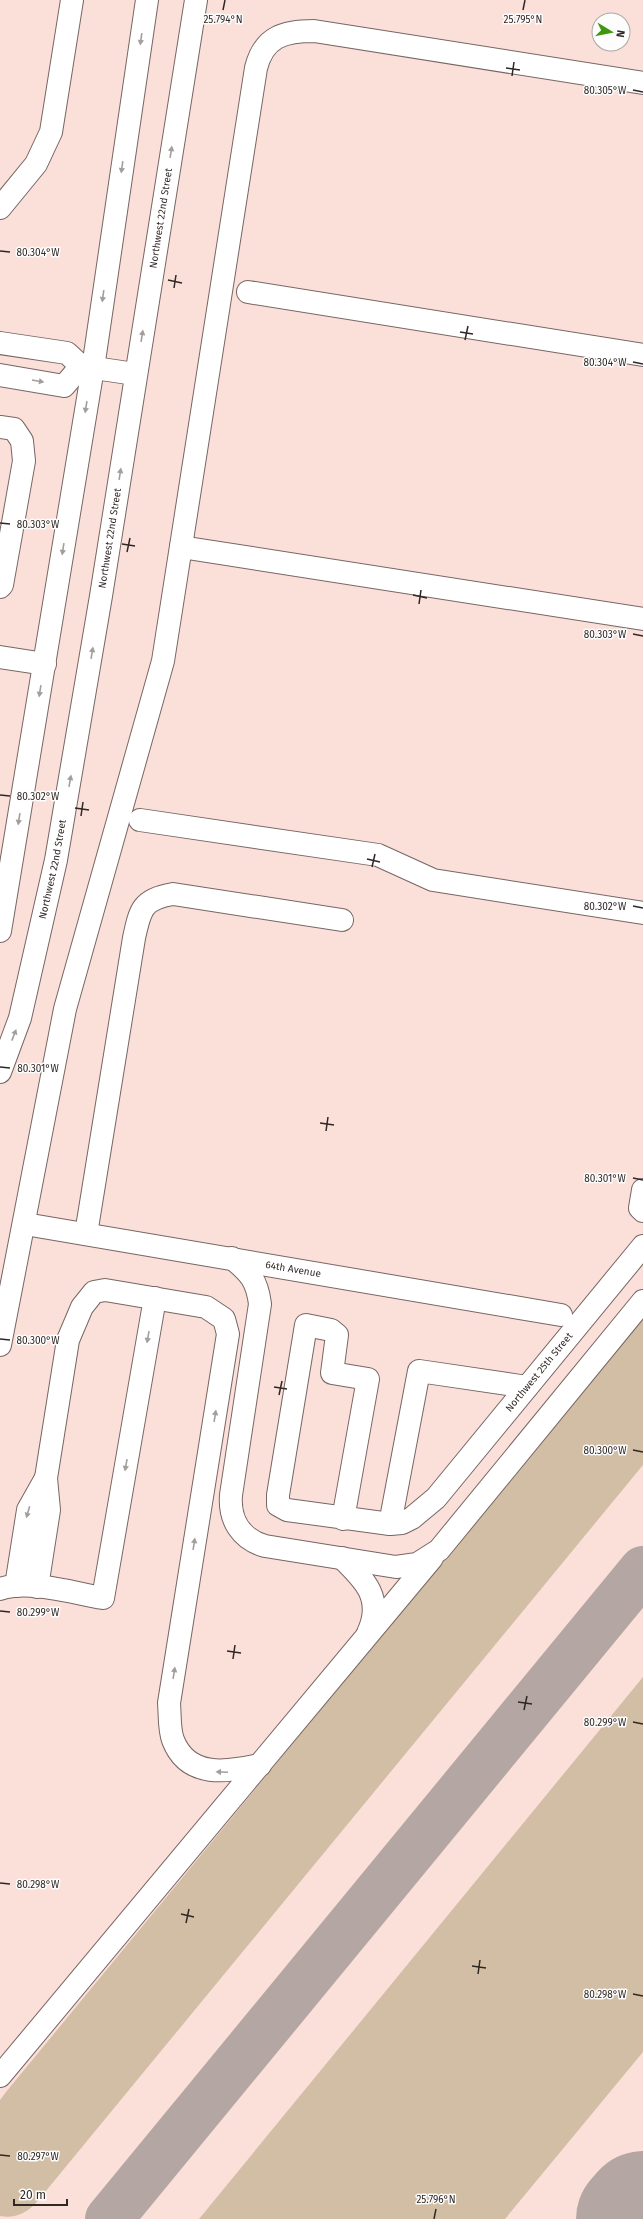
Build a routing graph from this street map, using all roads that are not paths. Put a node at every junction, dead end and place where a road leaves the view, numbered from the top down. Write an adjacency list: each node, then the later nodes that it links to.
1 (72, 0): 5 (street)
2 (147, 0): 9 (street, one-way to 9)
3 (196, 0): 11 (street, Northwest 22nd Street, one-way to 3)
4 (643, 83): 13 (street)
5 (0, 208)
6 (248, 292): 8 (street)
7 (0, 343): 9 (street)
8 (643, 355)
9 (87, 367): 10 (street, one-way to 9); 11 (street); 17 (street, one-way to 17)
10 (0, 374)
11 (135, 374): 22 (street, Northwest 22nd Street, one-way to 11)
12 (0, 426): 14 (street)
13 (181, 547): 15 (street); 25 (street)
14 (0, 587)
15 (643, 618)
16 (0, 657): 17 (street)
17 (45, 664): 21 (street, one-way to 21)
18 (140, 820): 19 (street)
19 (643, 913)
20 (342, 920): 26 (street)
21 (0, 931)
22 (0, 1072)
23 (643, 1190): 24 (street)
24 (643, 1211)
25 (25, 1224): 26 (street, 64th Avenue); 32 (street)
26 (86, 1234): 28 (street, 64th Avenue)
27 (643, 1246): 33 (street, Northwest 25th Street)
28 (232, 1258): 31 (street, 64th Avenue); 37 (street)
29 (155, 1298): 38 (street, one-way to 38); 38 (street, one-way to 38); 40 (street, one-way to 29)
30 (643, 1301): 36 (street)
31 (561, 1314)
32 (0, 1345)
33 (527, 1387): 35 (street, Northwest 25th Street); 35 (street)
34 (343, 1519): 34 (street, Northwest 25th Street); 35 (street, Northwest 25th Street)
35 (390, 1524)
36 (439, 1550): 37 (street); 39 (street)
37 (342, 1558): 39 (street)
38 (18, 1587)
39 (366, 1638): 40 (street)
40 (260, 1765): 41 (street)
41 (0, 2076)

